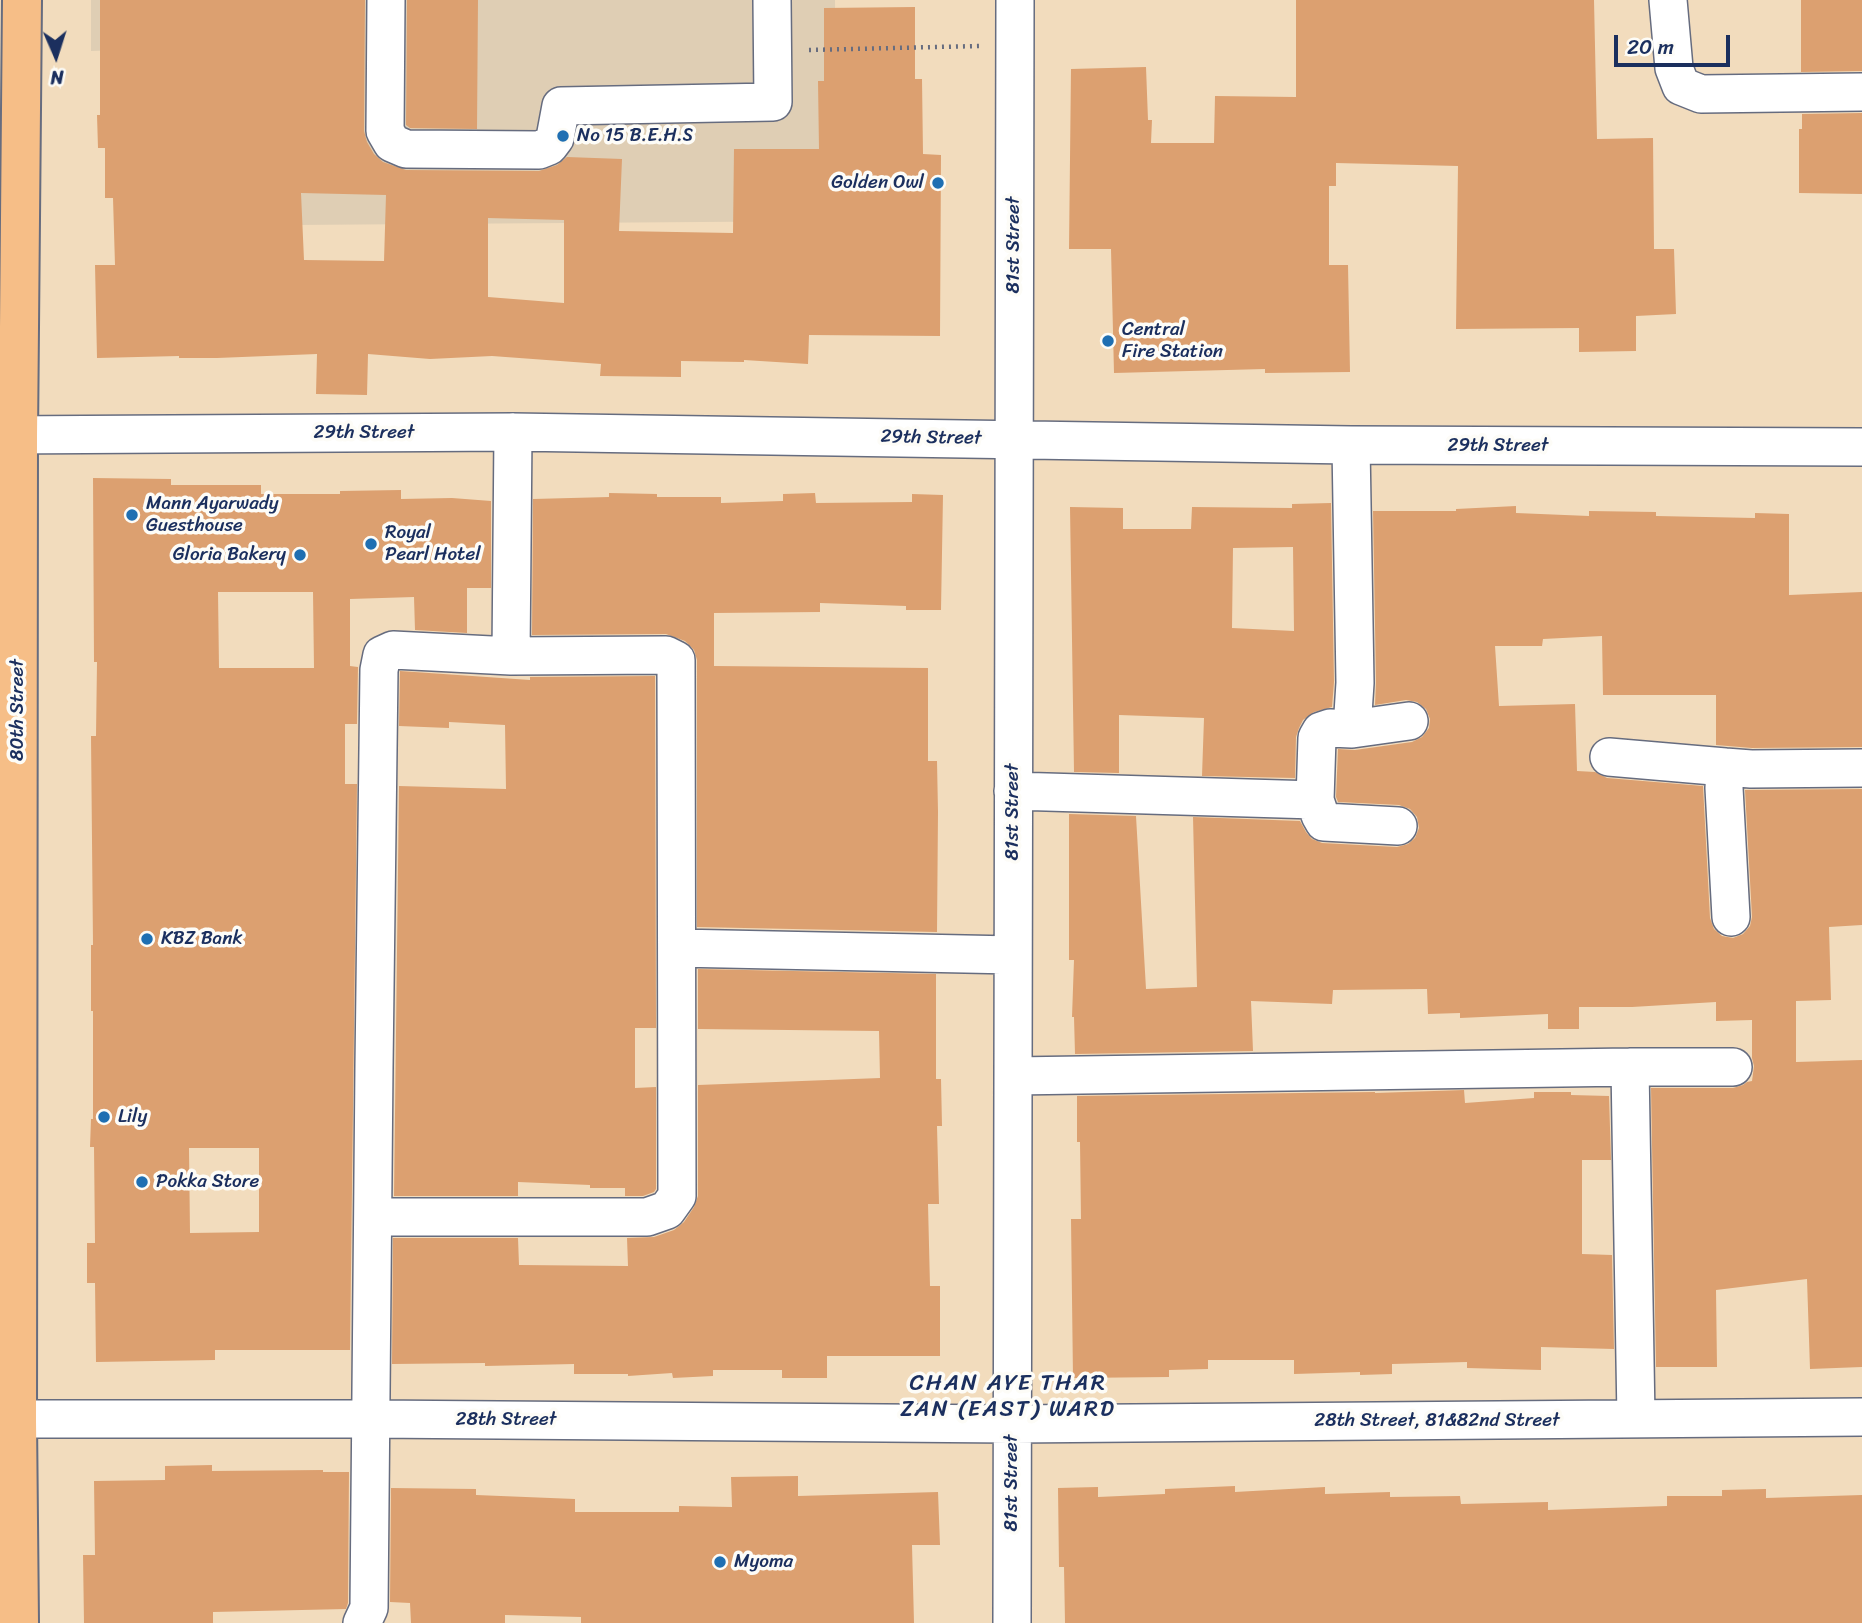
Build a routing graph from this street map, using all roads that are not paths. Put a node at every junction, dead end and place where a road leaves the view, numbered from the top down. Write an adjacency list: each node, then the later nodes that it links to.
1 (22, 0): 8 (main road, 80th Street)
2 (386, 0): 3 (street)
3 (772, 0)
4 (1015, 0): 9 (street, 81st Street)
5 (1668, 0): 6 (street)
6 (1862, 92)
7 (513, 432): 8 (street, 29th Street); 9 (street, 29th Street); 12 (street)
8 (9, 435): 27 (main road, 80th Street)
9 (1014, 439): 10 (street, 29th Street); 18 (street, 81st Street)
10 (1351, 445): 11 (street, 29th Street); 14 (street)
11 (1862, 447)
12 (511, 656): 22 (street); 28 (street)
13 (1409, 721): 14 (street)
14 (1352, 729): 19 (street)
15 (1609, 757): 16 (street)
16 (1725, 767): 17 (street); 21 (street)
17 (1862, 768)
18 (1013, 791): 19 (street); 23 (street, 81st Street)
19 (1315, 800): 20 (street)
20 (1398, 826)
21 (1731, 917)
22 (677, 948): 23 (street); 28 (street)
23 (1013, 955): 26 (street, 81st Street)
24 (1630, 1067): 25 (street); 26 (street); 31 (street)
25 (1733, 1067)
26 (1013, 1076): 33 (street, 81st Street)
27 (9, 1077): 32 (main road, 80th Street)
28 (373, 1217): 30 (street)
29 (1862, 1417): 31 (street, 28th Street, 81&82nd Street)
30 (371, 1419): 32 (street, 28th Street); 33 (street, 28th Street); 35 (street)
31 (1636, 1419): 33 (street, 28th Street, 81&82nd Street)
32 (8, 1420): 34 (main road, 80th Street)
33 (1012, 1424): 36 (street, 81st Street)
34 (19, 1623)
35 (362, 1623)
36 (1012, 1623)

